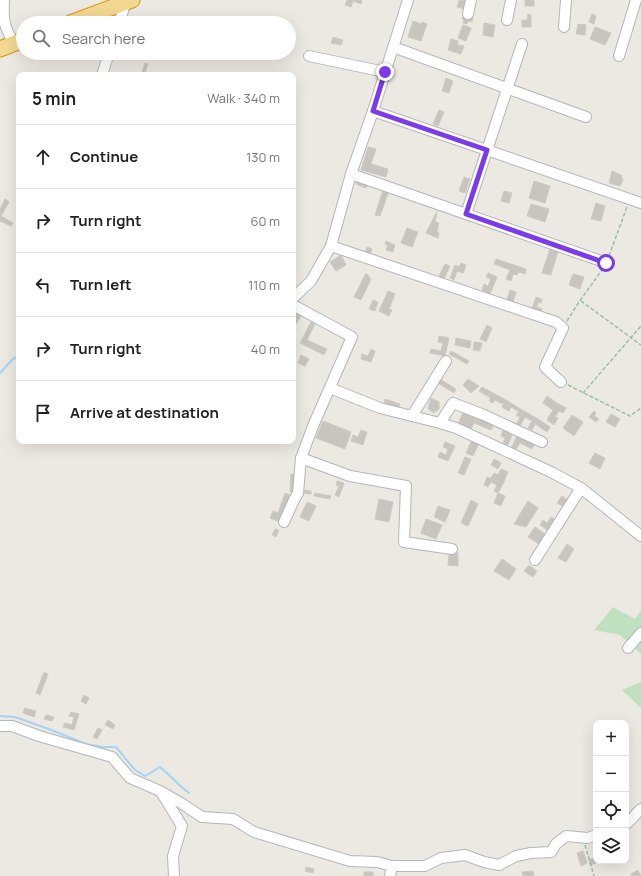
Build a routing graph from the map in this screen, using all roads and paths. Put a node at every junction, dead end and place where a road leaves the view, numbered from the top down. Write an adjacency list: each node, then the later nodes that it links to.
1 (4, 0): 14 (street)
2 (408, 0): 15 (street)
3 (471, 0): 8 (street)
4 (511, 0): 11 (street)
5 (566, 0): 12 (street)
6 (636, 0): 17 (street)
7 (129, 1): 9 (highway); 10 (street)
8 (468, 14)
9 (89, 16)
10 (122, 16)
11 (507, 20)
12 (564, 27)
13 (522, 44): 21 (street)
14 (12, 45)
15 (393, 48): 20 (street); 21 (street)
16 (309, 56): 20 (street)
17 (619, 56)
18 (107, 60): 19 (street)
19 (103, 72)
20 (385, 72): 22 (street)
21 (507, 88): 23 (street); 24 (street)
22 (373, 111): 24 (street); 25 (street)
23 (586, 117)
24 (487, 150): 26 (street); 27 (street)
25 (351, 174): 27 (street); 28 (street)
26 (641, 203)
27 (466, 214): 29 (street)
28 (332, 246): 30 (street); 37 (street)
29 (606, 263)
30 (296, 295)
31 (581, 301): 34 (path)
32 (296, 307): 38 (street)
33 (641, 326): 34 (path)
34 (631, 337): 35 (path); 39 (path)
35 (641, 345)
36 (446, 361): 41 (street)
37 (560, 382): 39 (path)
38 (330, 388): 41 (street); 44 (street)
39 (583, 393): 40 (path)
40 (641, 408)
41 (412, 416): 42 (street)
42 (440, 423): 43 (street); 45 (street)
43 (542, 442)
44 (301, 458): 46 (street); 48 (street)
45 (581, 488): 47 (street); 49 (street)
46 (284, 522)
47 (641, 536)
48 (452, 549)
49 (535, 560)
50 (641, 633): 51 (street)
51 (628, 648)
52 (0, 726): 53 (street)
53 (160, 791): 58 (street); 59 (street)
54 (641, 809): 55 (street)
55 (629, 822)
56 (593, 836): 57 (street)
57 (582, 837): 58 (street); 61 (path)
58 (392, 866): 60 (street)
59 (174, 876)
60 (390, 876)
61 (594, 876)

